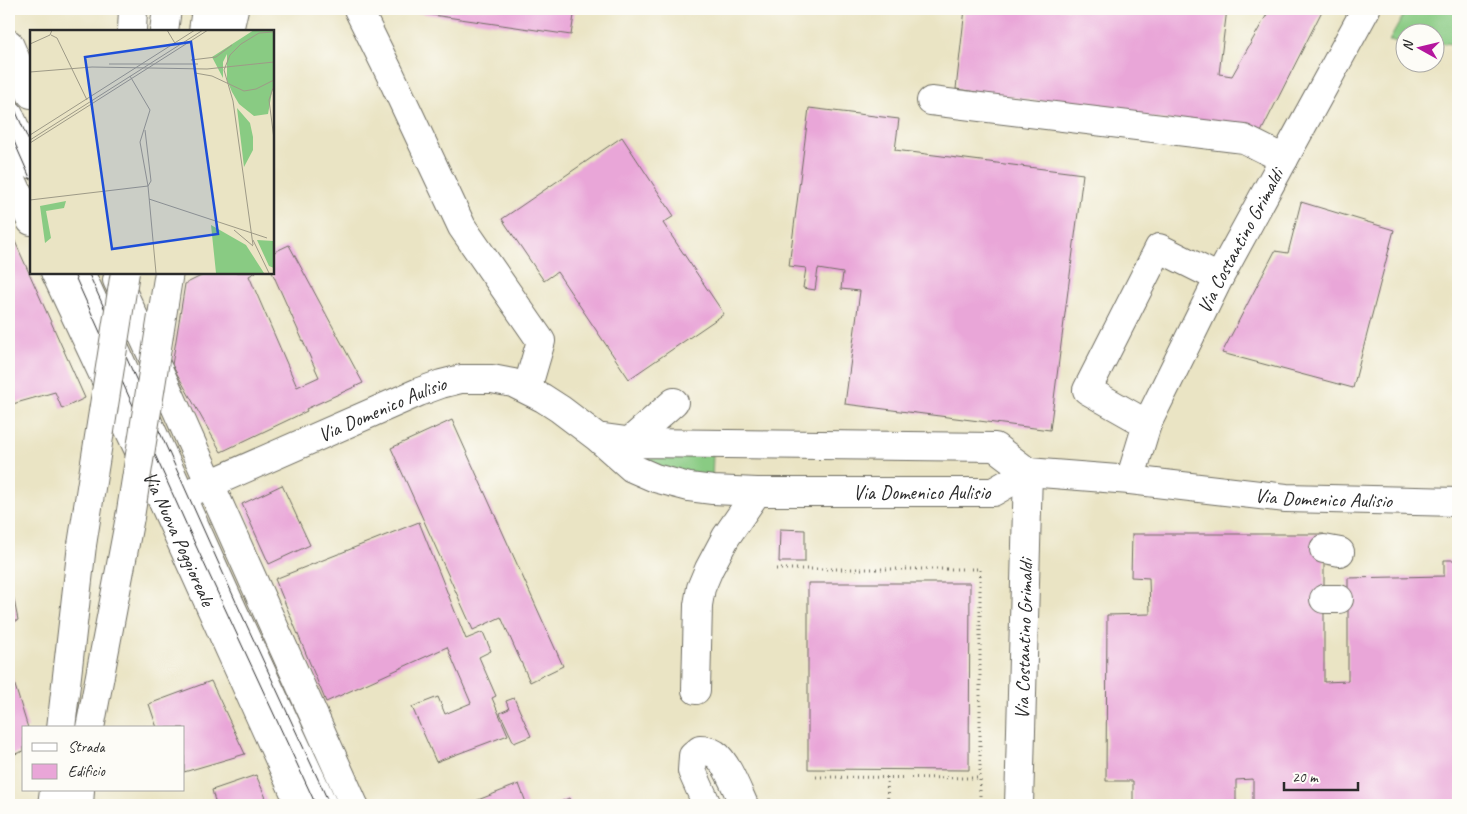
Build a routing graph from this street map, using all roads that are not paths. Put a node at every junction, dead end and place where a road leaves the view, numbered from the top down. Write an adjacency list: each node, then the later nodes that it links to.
1 (133, 9): 7 (main road)
2 (167, 9): 8 (main road)
3 (206, 9): 9 (main road)
4 (234, 9): 10 (main road)
5 (358, 9): 26 (main road)
6 (1366, 9): 16 (main road, Via Costantino Grimaldi)
7 (132, 30)
8 (164, 30)
9 (203, 30)
10 (229, 30)
11 (9, 44): 12 (main road)
12 (30, 92)
13 (931, 101): 16 (main road)
14 (30, 104): 15 (main road)
15 (9, 114): 17 (main road)
16 (1284, 159): 25 (main road, Via Costantino Grimaldi)
17 (30, 162)
18 (9, 173): 19 (main road)
19 (30, 219)
20 (56, 274): 35 (main road, Via Nuova Poggioreale)
21 (81, 274): 35 (main road)
22 (115, 274): 33 (main road)
23 (125, 274): 38 (main road, bridge)
24 (168, 274): 39 (main road, bridge)
25 (1219, 278): 28 (main road, Via Costantino Grimaldi); 28 (main road)
26 (527, 389): 29 (main road, Via Domenico Aulisio); 33 (main road, Via Domenico Aulisio)
27 (674, 402): 30 (main road)
28 (1147, 424): 32 (main road, Via Costantino Grimaldi)
29 (597, 437): 30 (main road, Via Domenico Aulisio); 34 (main road, Via Domenico Aulisio)
30 (630, 442): 31 (main road, Via Domenico Aulisio)
31 (1028, 472): 32 (main road, Via Domenico Aulisio); 34 (main road, Via Domenico Aulisio); 49 (main road, Via Costantino Grimaldi)
32 (1130, 480): 36 (main road, Via Domenico Aulisio)
33 (210, 484): 35 (main road, Via Domenico Aulisio); 46 (main road)
34 (757, 492): 37 (main road)
35 (173, 500): 44 (main road, Via Nuova Poggioreale); 45 (main road)
36 (1458, 502)
37 (696, 690)
38 (61, 726)
39 (90, 726)
40 (54, 792): 42 (main road)
41 (80, 792): 43 (main road)
42 (52, 805)
43 (79, 805)
44 (300, 805)
45 (323, 805)
46 (354, 805)
47 (707, 805): 48 (main road)
48 (744, 805)
49 (1019, 805)

